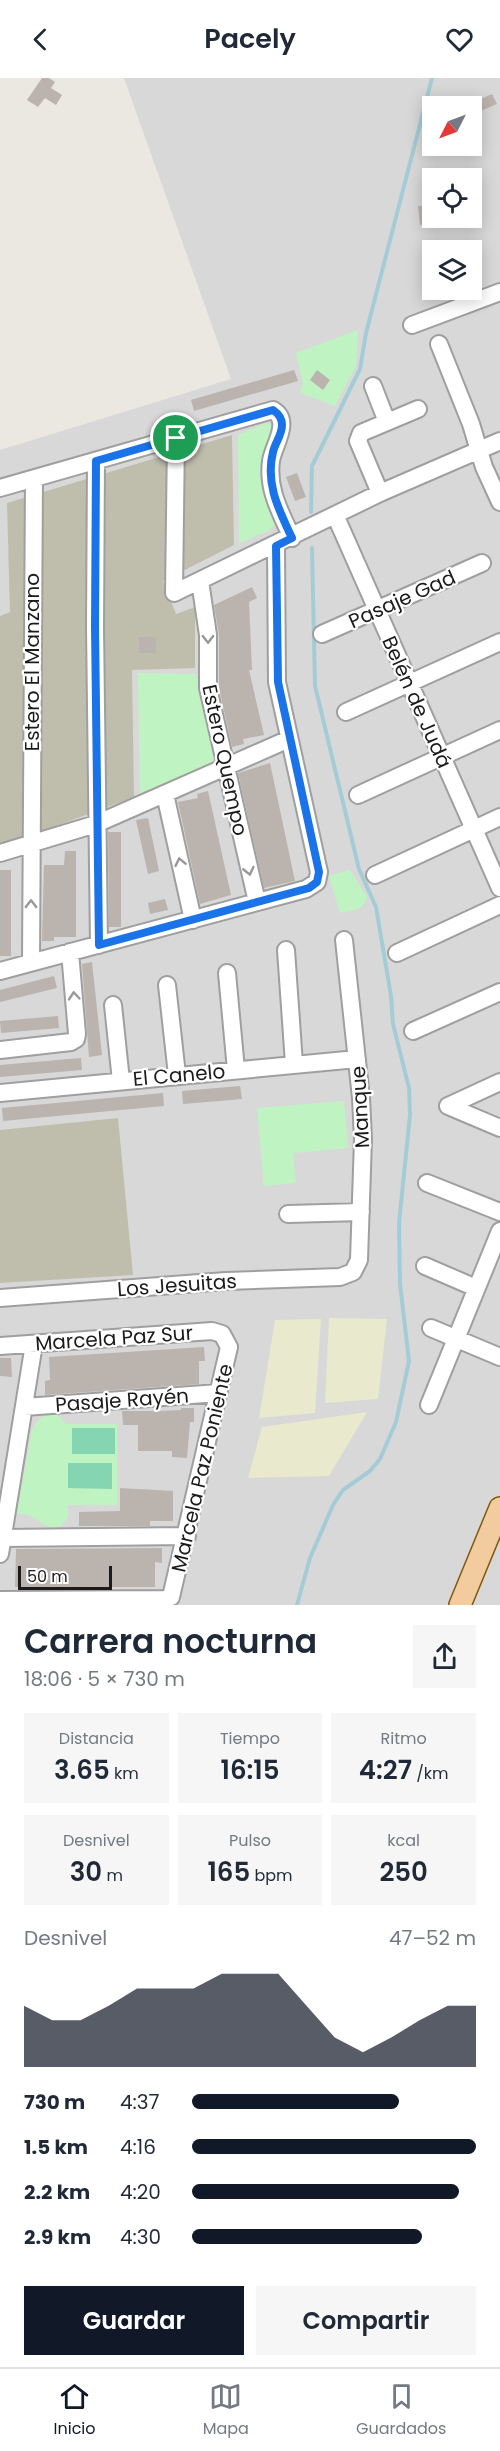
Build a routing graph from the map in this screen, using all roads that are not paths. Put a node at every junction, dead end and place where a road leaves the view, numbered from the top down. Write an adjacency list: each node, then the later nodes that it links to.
1 (500, 292): 2 (street)
2 (412, 326)
3 (439, 344): 9 (street)
4 (373, 386): 6 (street)
5 (418, 409): 6 (street)
6 (387, 422): 13 (street)
7 (176, 438): 10 (street); 16 (street); 19 (street)
8 (500, 441): 9 (street)
9 (478, 449): 13 (street); 14 (street)
10 (96, 461): 11 (street); 32 (street)
11 (34, 479): 12 (street); 34 (street, Estero El Manzano)
12 (0, 488)
13 (380, 493): 15 (street)
14 (500, 502)
15 (336, 517): 16 (street); 20 (street, Belén de Judá)
16 (292, 538): 17 (street)
17 (276, 546): 19 (street); 26 (street)
18 (482, 563): 20 (street, Pasaje Gad)
19 (200, 581): 28 (street, Estero Quempo, one-way to 28)
20 (376, 610): 21 (street, Pasaje Gad); 23 (street, Belén de Judá)
21 (322, 634)
22 (500, 642): 23 (street)
23 (409, 684): 24 (street); 27 (street, Belén de Judá)
24 (346, 712)
25 (500, 730): 27 (street)
26 (289, 740): 28 (street); 38 (street)
27 (442, 757): 30 (street); 33 (street, Belén de Judá)
28 (225, 768): 29 (street); 38 (street, Estero Quempo, one-way to 38)
29 (165, 794): 32 (street); 40 (street, one-way to 29)
30 (358, 795)
31 (500, 817): 33 (street)
32 (96, 824): 34 (street); 42 (street)
33 (474, 829): 36 (street); 37 (street, Belén de Judá)
34 (31, 845): 35 (street); 46 (street, Estero El Manzano, one-way to 34)
35 (0, 853)
36 (375, 875)
37 (500, 888)
38 (257, 902): 40 (street)
39 (500, 905): 45 (street)
40 (193, 920): 42 (street)
41 (344, 940): 54 (street, Manque)
42 (99, 945): 44 (street)
43 (286, 950): 55 (street)
44 (70, 952): 46 (street); 53 (street, one-way to 44)
45 (397, 953)
46 (31, 963): 47 (street)
47 (0, 971)
48 (227, 973): 56 (street)
49 (167, 985): 57 (street)
50 (500, 992): 52 (street)
51 (113, 1005): 58 (street)
52 (413, 1031)
53 (0, 1050)
54 (357, 1059): 55 (street, El Canelo); 63 (street, Manque)
55 (294, 1064): 56 (street, El Canelo)
56 (236, 1070): 57 (street, El Canelo)
57 (177, 1075): 58 (street, El Canelo)
58 (121, 1081): 60 (street, El Canelo)
59 (500, 1082): 61 (street)
60 (0, 1093)
61 (500, 1128)
62 (427, 1183): 64 (street)
63 (361, 1212): 65 (street); 68 (street, Manque)
64 (500, 1212)
65 (288, 1214)
66 (500, 1231): 69 (street)
67 (425, 1266): 69 (street)
68 (353, 1272): 70 (street, Los Jesuitas)
69 (477, 1288): 73 (street)
70 (0, 1298)
71 (431, 1328): 73 (street)
72 (226, 1338): 74 (street, Marcela Paz Sur); 77 (street, Marcela Paz Poniente)
73 (456, 1338): 76 (street); 78 (street)
74 (34, 1344): 75 (street, Marcela Paz Sur); 79 (street)
75 (0, 1346)
76 (500, 1357)
77 (219, 1393): 79 (street, Pasaje Rayén); 81 (street, Marcela Paz Poniente)
78 (429, 1404)
79 (24, 1407): 82 (street)
80 (500, 1508): 84 (main road)
81 (187, 1536): 82 (street); 83 (street, Marcela Paz Poniente)
82 (1, 1546)
83 (0, 1600)
84 (460, 1605)

